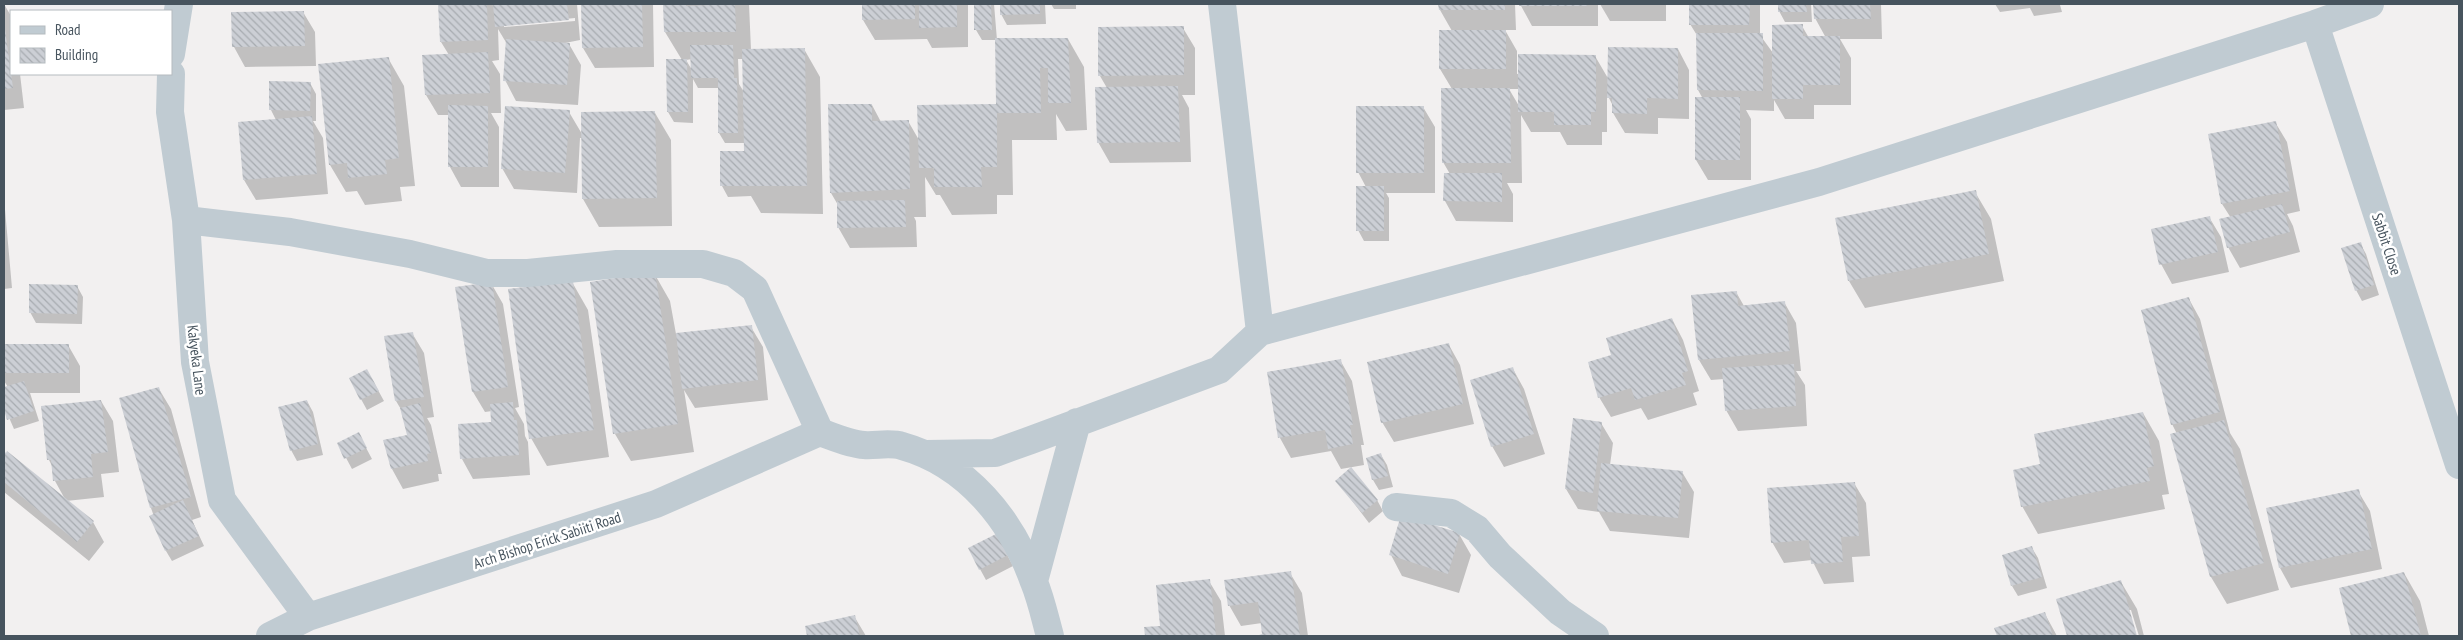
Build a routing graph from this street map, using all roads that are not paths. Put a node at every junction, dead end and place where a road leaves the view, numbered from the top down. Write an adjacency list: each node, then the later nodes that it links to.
1 (179, 4): 5 (street)
2 (1222, 4): 8 (street)
3 (2370, 4): 4 (street)
4 (2315, 24): 8 (street); 12 (street, Sabbit Close)
5 (172, 48)
6 (171, 75): 7 (street, Kakyeka Lane)
7 (186, 220): 10 (street); 15 (street, Kakyeka Lane)
8 (1260, 332): 9 (street)
9 (1077, 422): 11 (street); 14 (street)
10 (820, 432): 11 (street); 15 (street, Arch Bishop Erick Sabiiti Road)
11 (926, 454): 14 (street)
12 (2459, 465)
13 (1396, 507): 18 (street)
14 (1034, 581): 17 (street)
15 (308, 617): 16 (street, Arch Bishop Erick Sabiiti Road)
16 (270, 636)
17 (1050, 636)
18 (1595, 636)

